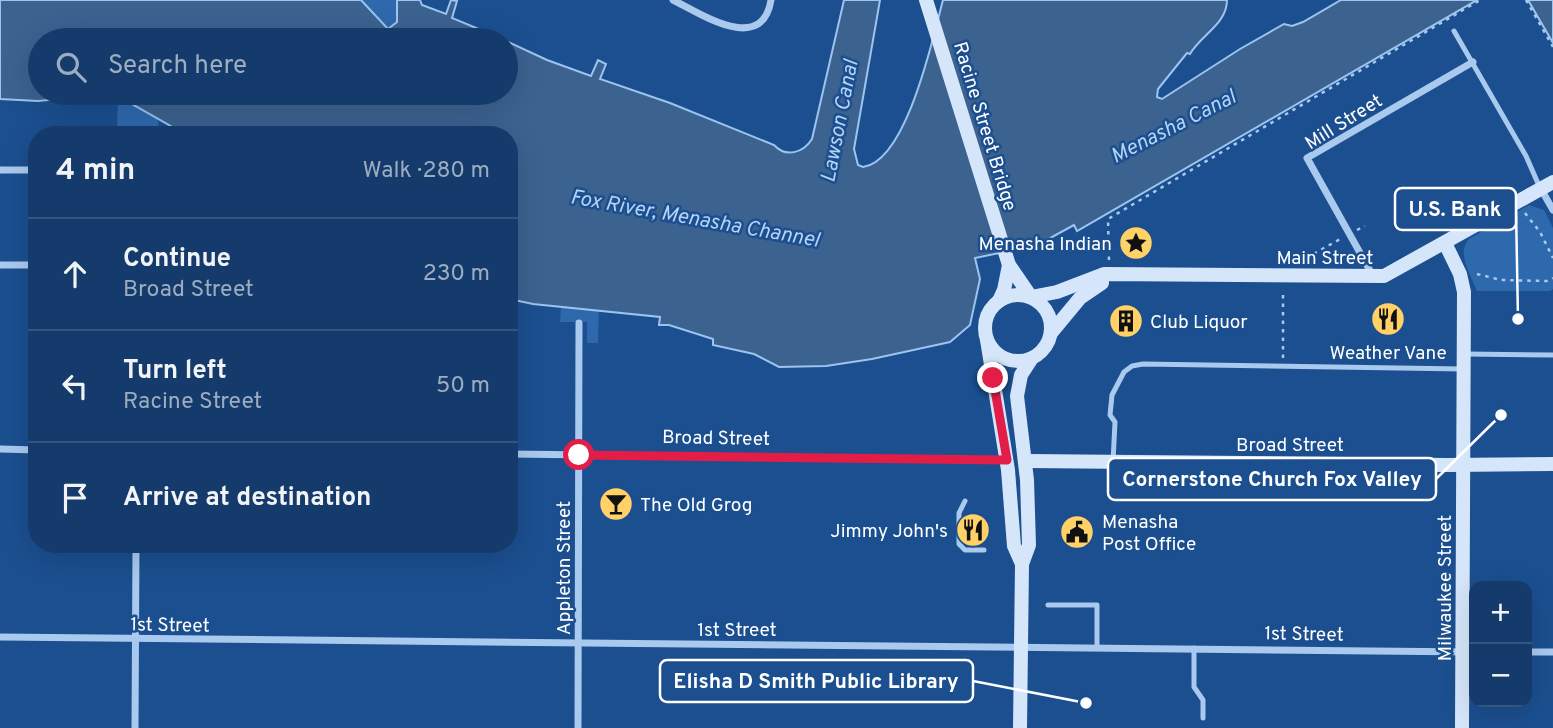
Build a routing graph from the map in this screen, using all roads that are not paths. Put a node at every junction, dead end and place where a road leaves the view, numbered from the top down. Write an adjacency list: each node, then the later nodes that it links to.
1 (673, 0): 2 (street)
2 (771, 0)
3 (926, 0): 13 (main road, Racine Street Bridge)
4 (1454, 31): 5 (lane)
5 (1474, 62): 8 (lane); 15 (street, Mill Street)
6 (0, 170): 7 (street)
7 (28, 170)
8 (1547, 185): 9 (street); 10 (main road, Main Street)
9 (1553, 210)
10 (1445, 243): 15 (main road, Main Street); 23 (main road, Milwaukee Street)
11 (0, 265): 12 (street)
12 (28, 265)
13 (1009, 265): 16 (main road, Racine Street Bridge); 17 (main road)
14 (1115, 276): 15 (main road, Main Street); 16 (main road, Main Street); 19 (main road)
15 (1373, 277)
16 (1031, 297): 17 (main road); 19 (main road)
17 (999, 301): 20 (main road)
18 (579, 323): 27 (street, Appleton Street)
19 (1051, 333): 22 (main road)
20 (987, 340): 22 (main road); 28 (main road)
21 (1553, 355): 23 (lane)
22 (1032, 358): 29 (main road)
23 (1465, 362): 30 (lane); 31 (main road, Milwaukee Street)
24 (0, 449): 25 (street)
25 (28, 450)
26 (518, 454): 27 (street, Broad Street)
27 (579, 455): 28 (street, Broad Street); 40 (street, Appleton Street)
28 (1007, 460): 36 (main road)
29 (1026, 461): 30 (main road, Broad Street); 36 (main road)
30 (1113, 462): 31 (main road, Broad Street)
31 (1464, 464): 32 (main road, Broad Street); 44 (main road, Milwaukee Street)
32 (1553, 464)
33 (965, 502): 34 (lane)
34 (984, 550)
35 (136, 553): 39 (street)
36 (1021, 564): 41 (main road)
37 (1048, 605): 42 (lane)
38 (0, 637): 39 (street, 1st Street)
39 (136, 639): 40 (street, 1st Street); 48 (street)
40 (578, 644): 41 (street, 1st Street); 49 (street, Appleton Street)
41 (1022, 646): 42 (street, 1st Street); 50 (main road)
42 (1097, 647): 43 (street, 1st Street)
43 (1194, 648): 44 (street, 1st Street); 47 (lane)
44 (1469, 652): 51 (main road, Milwaukee Street)
45 (1532, 652): 46 (street)
46 (1553, 652)
47 (1203, 718)
48 (135, 728)
49 (578, 728)
50 (1020, 728)
51 (1462, 728)

